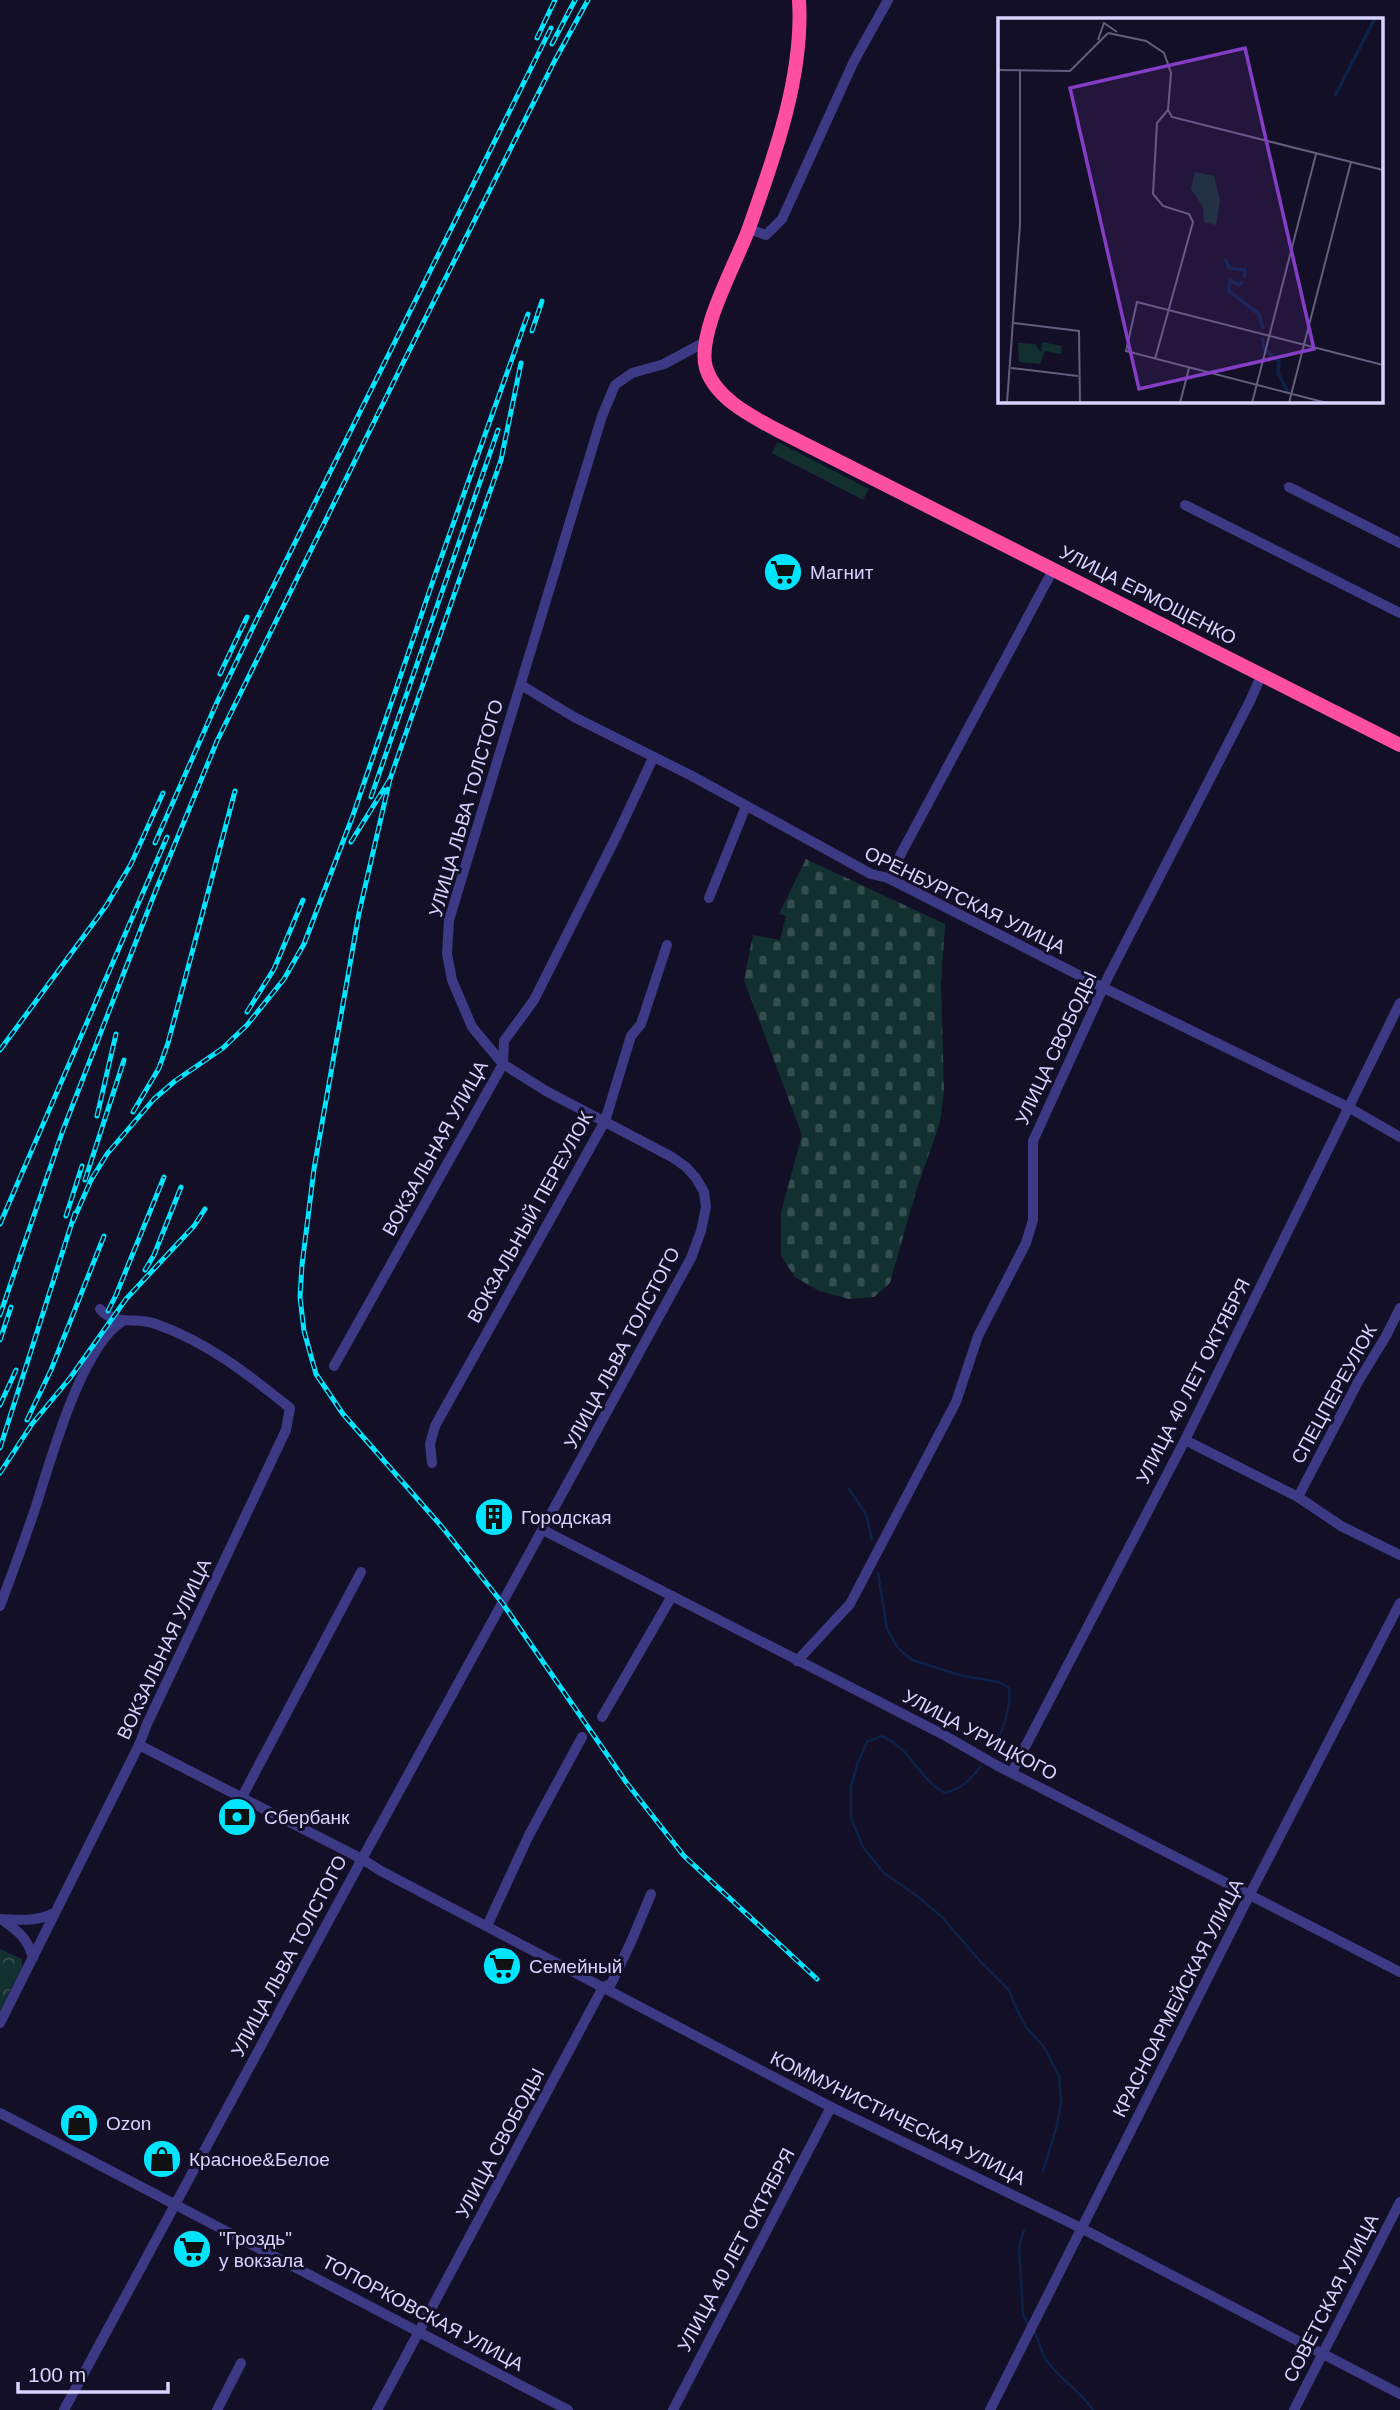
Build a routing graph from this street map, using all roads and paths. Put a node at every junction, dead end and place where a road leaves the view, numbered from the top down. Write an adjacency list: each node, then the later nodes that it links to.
1 (799, 0): 3 (highway)
2 (888, 0): 3 (street)
3 (749, 229): 4 (highway)
4 (705, 342): 8 (highway, УЛИЦА ЕРМОЩЕНКО); 11 (street, УЛИЦА ЛЬВА ТОЛСТОГО)
5 (1289, 487): 7 (street)
6 (1185, 505): 9 (street)
7 (1400, 543)
8 (1054, 568): 10 (highway, УЛИЦА ЕРМОЩЕНКО); 15 (street)
9 (1400, 613)
10 (1262, 674): 12 (highway, УЛИЦА ЕРМОЩЕНКО); 18 (street, УЛИЦА СВОБОДЫ)
11 (520, 685): 13 (street, ОРЕНБУРГСКАЯ УЛИЦА); 20 (street, УЛИЦА ЛЬВА ТОЛСТОГО)
12 (1400, 745)
13 (653, 758): 14 (street, ОРЕНБУРГСКАЯ УЛИЦА); 20 (street, ВОКЗАЛЬНАЯ УЛИЦА)
14 (746, 806): 15 (street, ОРЕНБУРГСКАЯ УЛИЦА); 16 (street)
15 (888, 878): 18 (street, ОРЕНБУРГСКАЯ УЛИЦА)
16 (709, 898)
17 (667, 945): 22 (street, ВОКЗАЛЬНЫЙ ПЕРЕУЛОК)
18 (1104, 988): 21 (street, ОРЕНБУРГСКАЯ УЛИЦА); 37 (street, УЛИЦА СВОБОДЫ)
19 (1400, 1003): 21 (street, УЛИЦА 40 ЛЕТ ОКТЯБРЯ)
20 (503, 1064): 22 (street, УЛИЦА ЛЬВА ТОЛСТОГО); 27 (street, ВОКЗАЛЬНАЯ УЛИЦА)
21 (1348, 1107): 23 (street, ОРЕНБУРГСКАЯ УЛИЦА); 28 (street, УЛИЦА 40 ЛЕТ ОКТЯБРЯ)
22 (605, 1121): 29 (street, ВОКЗАЛЬНЫЙ ПЕРЕУЛОК); 31 (street, УЛИЦА ЛЬВА ТОЛСТОГО)
23 (1400, 1137)
24 (1400, 1308): 30 (street, СПЕЦПЕРЕУЛОК)
25 (100, 1309): 26 (street)
26 (122, 1321): 36 (street); 40 (street, ВОКЗАЛЬНАЯ УЛИЦА)
27 (334, 1366)
28 (1185, 1440): 30 (street); 41 (street, УЛИЦА 40 ЛЕТ ОКТЯБРЯ)
29 (432, 1463)
30 (1298, 1497): 32 (street)
31 (543, 1530): 34 (street, УЛИЦА УРИЦКОГО); 43 (street, УЛИЦА ЛЬВА ТОЛСТОГО)
32 (1400, 1555)
33 (361, 1572): 42 (street)
34 (671, 1596): 37 (street, УЛИЦА УРИЦКОГО); 38 (street)
35 (1400, 1603): 45 (street, КРАСНОАРМЕЙСКАЯ УЛИЦА)
36 (0, 1606)
37 (797, 1661): 41 (street, УЛИЦА УРИЦКОГО)
38 (601, 1717)
39 (582, 1737): 48 (street)
40 (139, 1745): 42 (street); 46 (street, ВОКЗАЛЬНАЯ УЛИЦА)
41 (1012, 1772): 45 (street, УЛИЦА УРИЦКОГО)
42 (243, 1797): 43 (street, КОММУНИСТИЧЕСКАЯ УЛИЦА)
43 (362, 1858): 48 (street, КОММУНИСТИЧЕСКАЯ УЛИЦА); 56 (street, УЛИЦА ЛЬВА ТОЛСТОГО)
44 (651, 1894): 51 (street, УЛИЦА СВОБОДЫ)
45 (1249, 1896): 50 (street, УЛИЦА УРИЦКОГО); 57 (street, КРАСНОАРМЕЙСКАЯ УЛИЦА)
46 (55, 1913): 47 (street); 49 (street)
47 (0, 1918): 49 (street)
48 (487, 1926): 51 (street, КОММУНИСТИЧЕСКАЯ УЛИЦА)
49 (33, 1958): 52 (street)
50 (1400, 1972)
51 (603, 1987): 53 (street, КОММУНИСТИЧЕСКАЯ УЛИЦА); 58 (street, УЛИЦА СВОБОДЫ)
52 (0, 2023)
53 (831, 2107): 57 (street, КОММУНИСТИЧЕСКАЯ УЛИЦА); 67 (street, УЛИЦА 40 ЛЕТ ОКТЯБРЯ)
54 (0, 2113): 56 (street, ТОПОРКОВСКАЯ УЛИЦА)
55 (1400, 2202): 59 (street, СОВЕТСКАЯ УЛИЦА)
56 (175, 2204): 58 (street, ТОПОРКОВСКАЯ УЛИЦА); 63 (street, УЛИЦА ЛЬВА ТОЛСТОГО)
57 (1081, 2228): 59 (street, КОММУНИСТИЧЕСКАЯ УЛИЦА); 68 (street, КРАСНОАРМЕЙСКАЯ УЛИЦА)
58 (419, 2330): 62 (street, ТОПОРКОВСКАЯ УЛИЦА); 65 (street, УЛИЦА СВОБОДЫ)
59 (1322, 2352): 61 (street, КОММУНИСТИЧЕСКАЯ УЛИЦА); 69 (street, СОВЕТСКАЯ УЛИЦА)
60 (241, 2363): 64 (street)
61 (1400, 2394)
62 (555, 2407): 66 (street, ТОПОРКОВСКАЯ УЛИЦА)
63 (64, 2410)
64 (217, 2410)
65 (377, 2410)
66 (568, 2410)
67 (673, 2410)
68 (990, 2410)
69 (1294, 2410)

